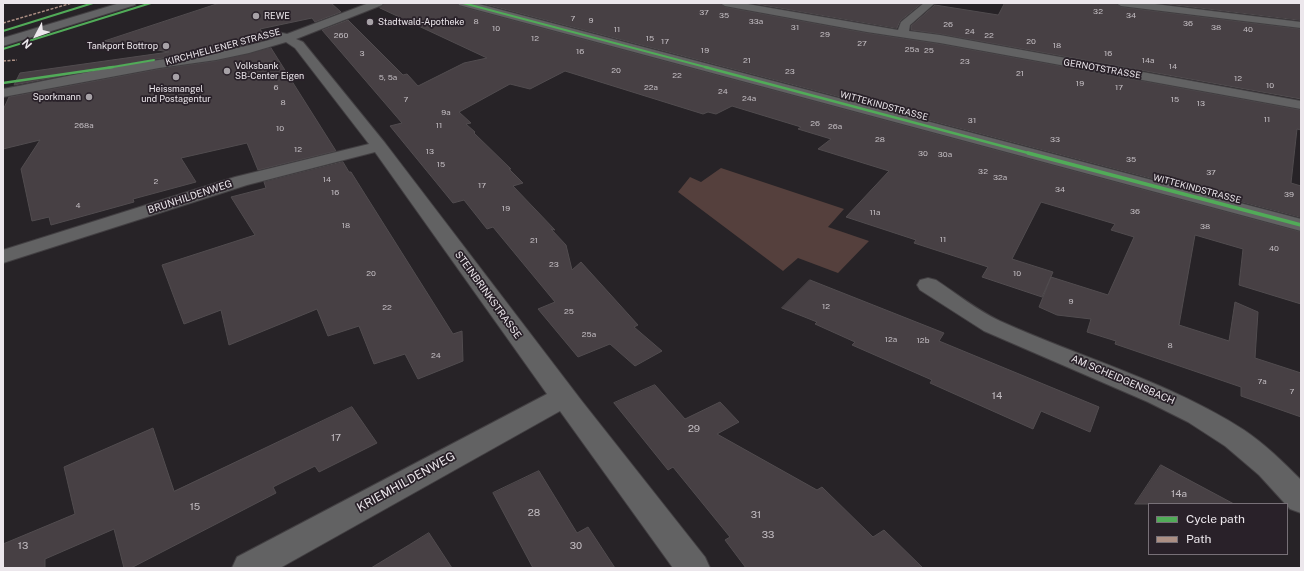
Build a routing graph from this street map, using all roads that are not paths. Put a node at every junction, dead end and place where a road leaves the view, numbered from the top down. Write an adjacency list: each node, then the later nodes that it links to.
1 (93, 3): 10 (main road)
2 (130, 3): 13 (main road)
3 (354, 3): 12 (street, KIRCHHELLENER STRASSE)
4 (378, 3): 12 (street, KIRCHHELLENER STRASSE)
5 (463, 3): 17 (street, WITTEKINDSTRASSE)
6 (725, 3): 11 (street, GERNOTSTRASSE)
7 (930, 3): 11 (street)
8 (1122, 3): 9 (street)
9 (1301, 25)
10 (6, 29)
11 (904, 34): 15 (street, GERNOTSTRASSE)
12 (280, 36): 14 (street, KIRCHHELLENER STRASSE); 16 (street, STEINBRINKSTRASSE)
13 (3, 42)
14 (3, 93)
15 (1301, 105)
16 (379, 146): 18 (street, BRUNHILDENWEG); 20 (street, STEINBRINKSTRASSE)
17 (1301, 225)
18 (3, 257)
19 (928, 285): 21 (street, AM SCHEIDGENSBACH)
20 (564, 397): 22 (street, KRIEMHILDENWEG); 23 (street, STEINBRINKSTRASSE)
21 (1301, 500)
22 (249, 568)
23 (693, 568)

